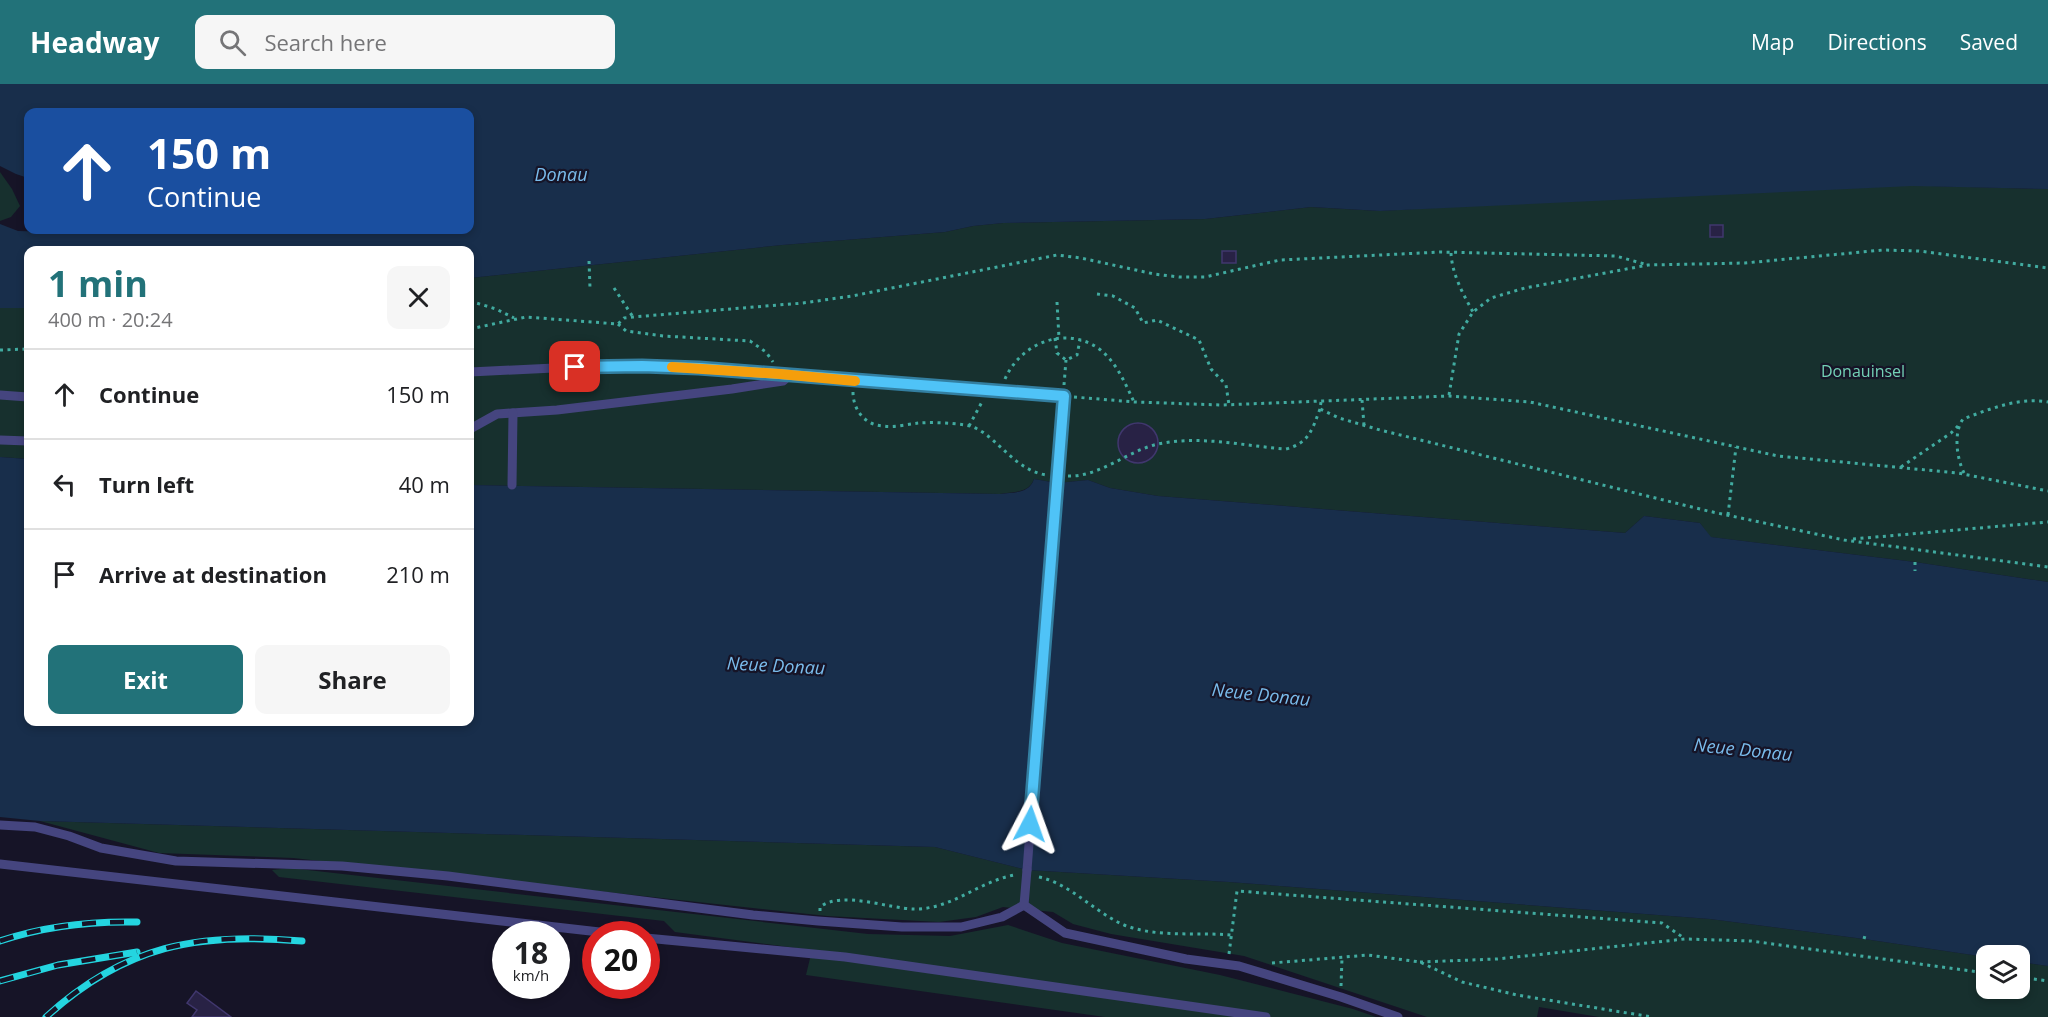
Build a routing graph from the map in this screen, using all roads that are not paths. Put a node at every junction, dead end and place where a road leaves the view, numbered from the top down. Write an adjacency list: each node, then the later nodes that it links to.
1 (474, 372): 2 (lane)
2 (790, 375): 5 (lane); 12 (lane, bridge)
3 (0, 395): 4 (lane)
4 (24, 397)
5 (513, 413): 6 (lane); 9 (lane)
6 (474, 427)
7 (0, 440): 8 (lane)
8 (24, 441)
9 (512, 486)
10 (0, 825): 12 (lane)
11 (0, 864): 13 (lane)
12 (1024, 905): 16 (lane)
13 (582, 930)
14 (660, 939): 15 (lane)
15 (1266, 1017)
16 (1398, 1017)

